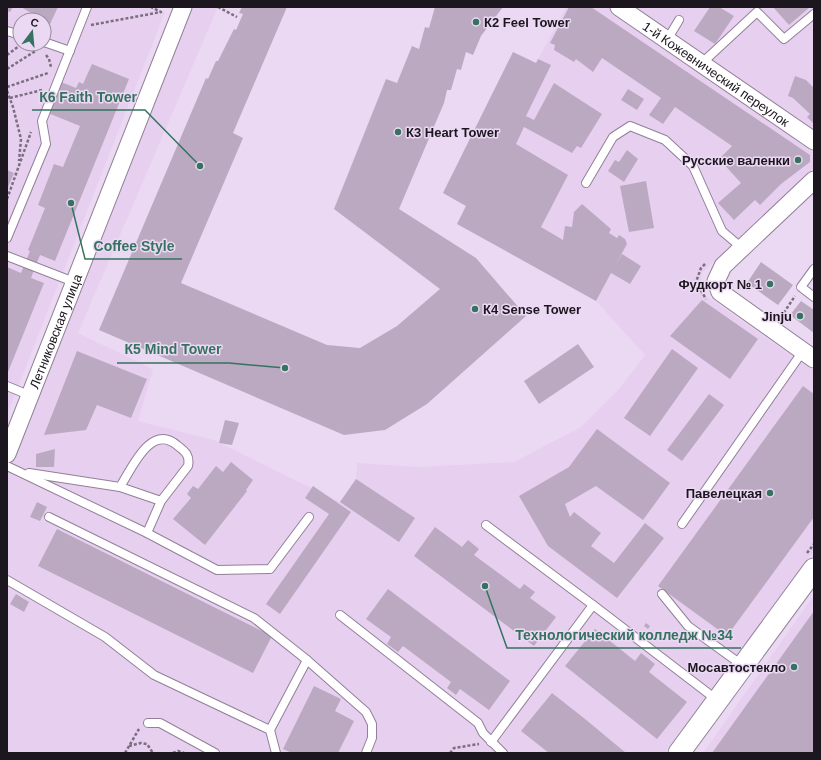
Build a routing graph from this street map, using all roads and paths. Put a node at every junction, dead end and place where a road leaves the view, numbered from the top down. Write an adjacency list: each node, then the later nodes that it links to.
1 (87, 7): 9 (lane)
2 (151, 7): 9 (path)
3 (183, 7): 30 (street, Летниковская улица)
4 (218, 7): 7 (path)
5 (619, 7): 10 (street, 1-й Кожевнический переулок)
6 (814, 14): 14 (lane)
7 (237, 17)
8 (679, 20): 10 (lane)
9 (79, 28): 12 (lane)
10 (667, 40): 14 (street, 1-й Кожевнический переулок)
11 (52, 48): 12 (lane)
12 (70, 51): 25 (lane)
13 (33, 52): 15 (path)
14 (702, 64): 21 (street, 1-й Кожевнический переулок)
15 (7, 69)
16 (52, 72): 17 (path)
17 (7, 87)
18 (48, 89): 20 (path)
19 (7, 91): 20 (path)
20 (10, 98): 22 (path)
21 (814, 141)
22 (19, 165)
23 (814, 180): 26 (street)
24 (586, 183): 26 (lane)
25 (7, 238)
26 (742, 248): 28 (street)
27 (7, 256): 30 (lane)
28 (712, 269): 33 (path); 35 (street)
29 (814, 269): 31 (lane)
30 (74, 282): 37 (street, Летниковская улица)
31 (800, 287): 32 (lane); 34 (path)
32 (814, 297)
33 (709, 302)
34 (778, 320)
35 (808, 355): 45 (lane)
36 (7, 386): 37 (lane)
37 (31, 396): 38 (street, Летниковская улица)
38 (8, 450)
39 (7, 466): 40 (lane)
40 (20, 472): 41 (lane); 47 (lane)
41 (120, 487): 42 (lane); 42 (lane)
42 (162, 501): 47 (lane)
43 (49, 517): 53 (lane)
44 (309, 517): 47 (lane)
45 (682, 524)
46 (486, 525): 51 (lane)
47 (147, 533)
48 (814, 569): 54 (street)
49 (7, 580): 57 (lane)
50 (662, 594): 54 (lane)
51 (593, 605): 55 (lane); 58 (lane)
52 (340, 615): 58 (lane)
53 (307, 660): 57 (lane); 67 (lane)
54 (743, 665): 55 (street)
55 (717, 700): 70 (street)
56 (148, 723): 59 (path); 60 (lane)
57 (270, 730): 66 (lane)
58 (491, 742): 68 (path); 69 (lane)
59 (129, 746): 61 (path); 62 (path)
60 (200, 749): 65 (lane)
61 (125, 753)
62 (154, 753)
63 (173, 753): 64 (path)
64 (184, 753)
65 (216, 753)
66 (276, 753)
67 (366, 753)
68 (450, 753)
69 (503, 753)
70 (679, 753)

